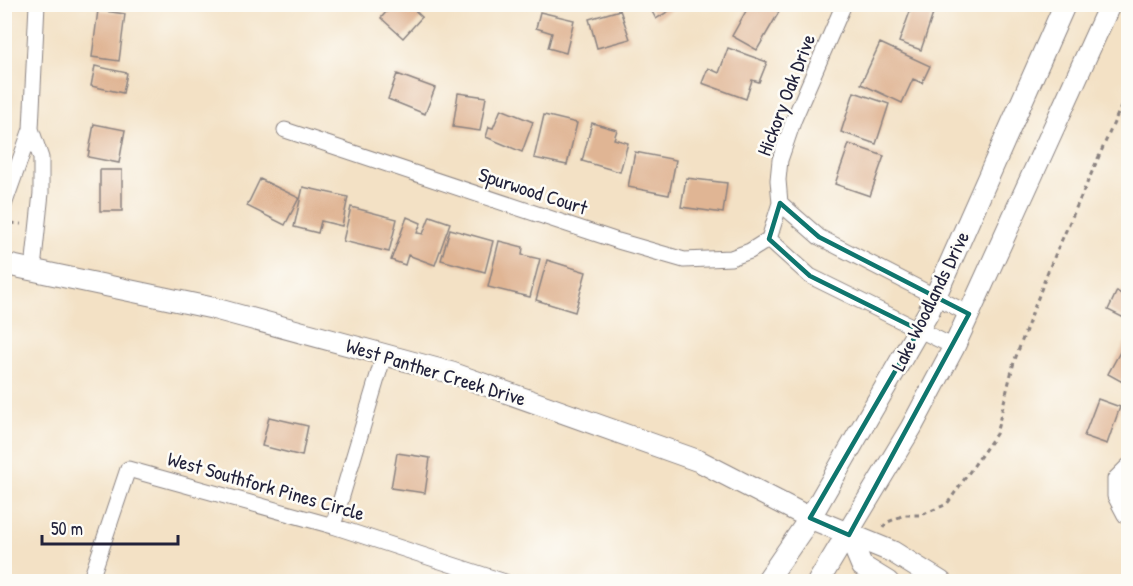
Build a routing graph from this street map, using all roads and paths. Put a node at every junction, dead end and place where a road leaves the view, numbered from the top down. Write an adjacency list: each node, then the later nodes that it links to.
1 (36, 4): 6 (street)
2 (844, 4): 8 (street, Hickory Oak Drive)
3 (1065, 4): 13 (main road, Lake Woodlands Drive)
4 (1110, 4): 14 (main road, Lake Woodlands Drive)
5 (1128, 91): 23 (path)
6 (32, 129): 9 (street); 12 (street)
7 (285, 130): 10 (street, Spurwood Court)
8 (780, 203): 10 (street, Hickory Oak Drive); 13 (street)
9 (4, 205)
10 (769, 239): 15 (street)
11 (4, 264): 12 (main road, West Panther Creek Drive)
12 (33, 269): 17 (main road, West Panther Creek Drive)
13 (935, 297): 14 (street); 15 (main road, Lake Woodlands Drive)
14 (969, 314): 16 (main road, Lake Woodlands Drive)
15 (919, 330): 16 (street); 20 (main road, Lake Woodlands Drive)
16 (954, 347): 22 (main road, Lake Woodlands Drive)
17 (384, 355): 20 (main road, West Panther Creek Drive); 21 (street)
18 (1128, 466): 19 (street)
19 (1128, 516)
20 (810, 518): 22 (main road, West Panther Creek Drive); 26 (main road, Lake Woodlands Drive)
21 (333, 526): 24 (street, West Southfork Pines Circle); 25 (street, West Southfork Pines Circle)
22 (849, 535): 23 (main road, West Panther Creek Drive); 27 (main road, Lake Woodlands Drive); 28 (main road)
23 (873, 545): 29 (main road, West Panther Creek Drive)
24 (90, 582)
25 (505, 582)
26 (766, 582)
27 (818, 582)
28 (888, 582)
29 (941, 582)

